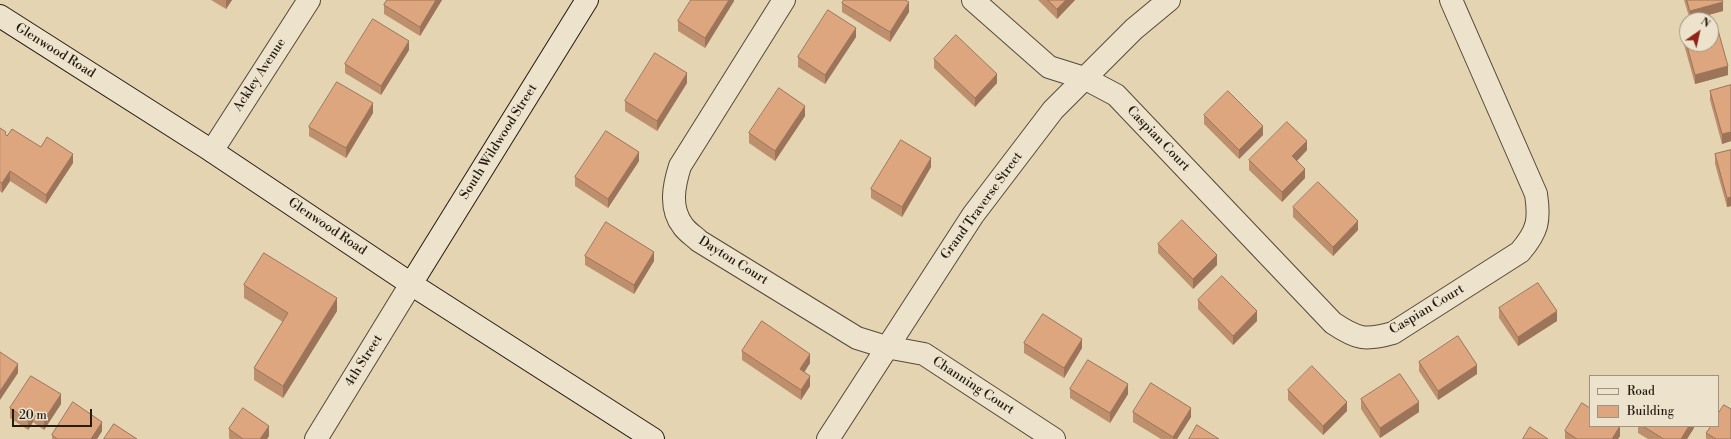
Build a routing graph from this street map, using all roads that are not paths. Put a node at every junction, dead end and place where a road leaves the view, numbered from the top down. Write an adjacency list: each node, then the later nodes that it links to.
1 (309, 0): 9 (street, Ackley Avenue)
2 (587, 0): 10 (street, South Wildwood Street)
3 (784, 0): 11 (street, Dayton Court)
4 (973, 0): 8 (street)
5 (1169, 0): 8 (street, Grand Traverse Street)
6 (1451, 0): 8 (street, Caspian Court)
7 (0, 16): 9 (street, Glenwood Road)
8 (1084, 78): 11 (street, Grand Traverse Street)
9 (212, 151): 10 (street, Glenwood Road)
10 (411, 284): 12 (street, 4th Street); 13 (street, Glenwood Road)
11 (886, 347): 14 (street, Grand Traverse Street); 15 (street, Channing Court)
12 (316, 439)
13 (653, 439)
14 (828, 439)
15 (1054, 439)

